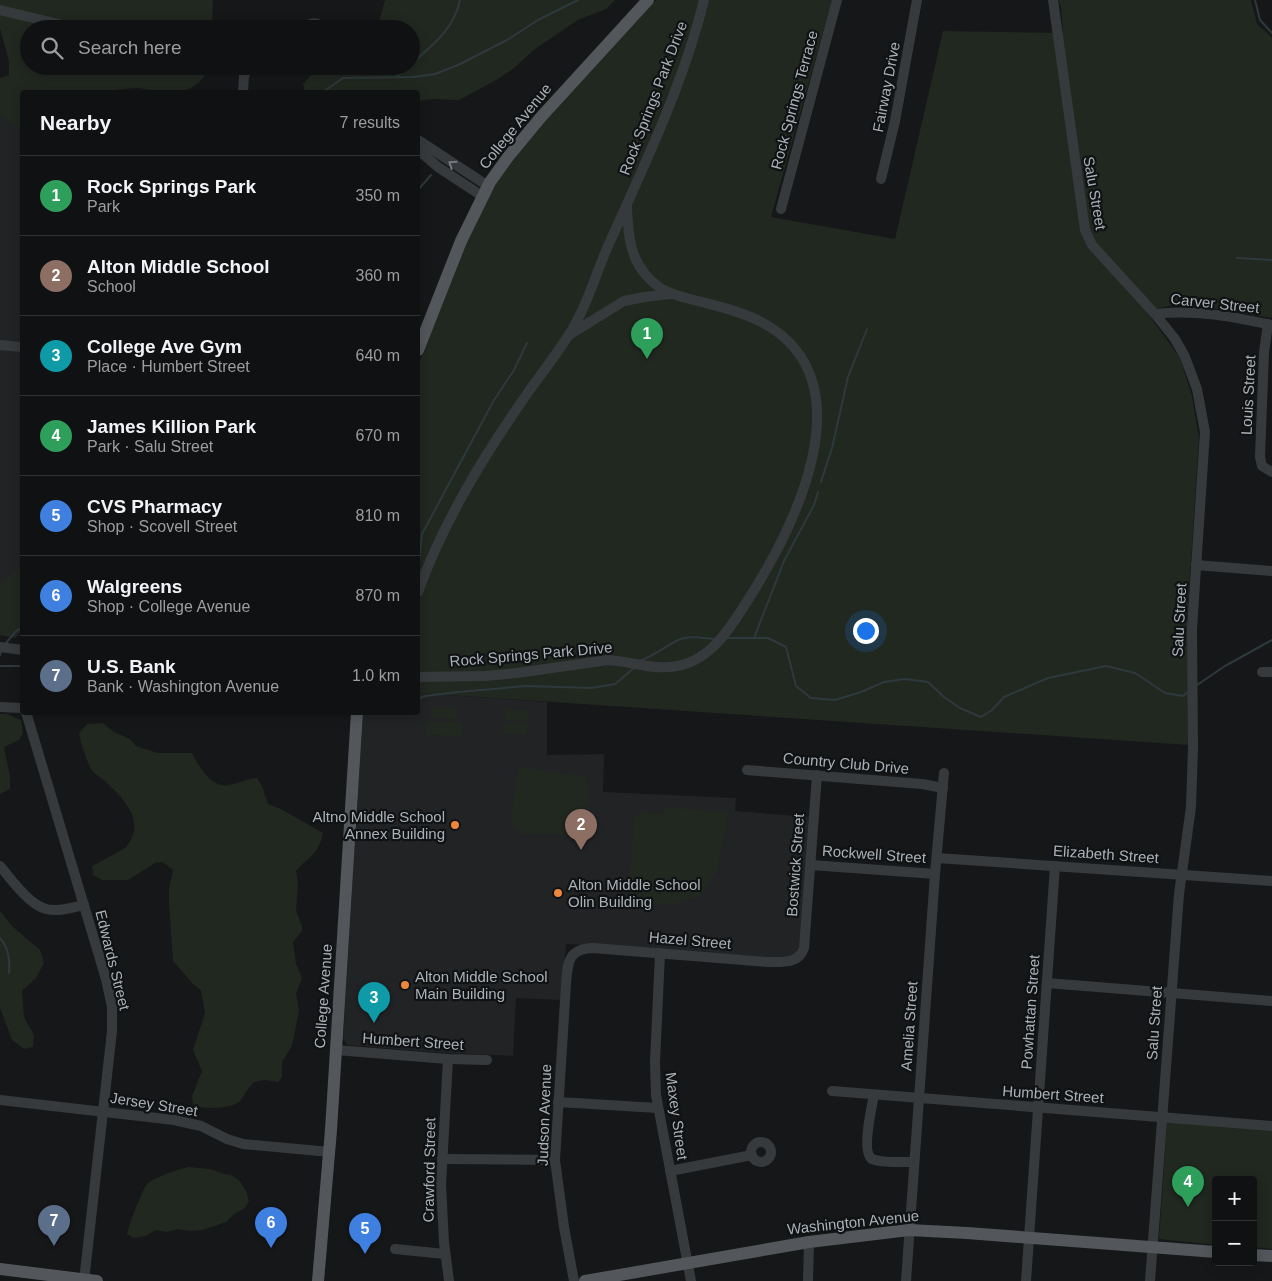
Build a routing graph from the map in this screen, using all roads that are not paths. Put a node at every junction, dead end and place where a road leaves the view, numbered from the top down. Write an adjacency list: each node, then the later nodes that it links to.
1 (648, 0): 13 (main road, College Avenue)
2 (704, 0): 14 (street, Rock Springs Park Drive)
3 (837, 0): 15 (street, Rock Springs Terrace)
4 (917, 0): 12 (street, Fairway Drive)
5 (1053, 0): 17 (street, Salu Street)
6 (0, 10): 7 (street)
7 (42, 20)
8 (246, 75): 9 (street)
9 (243, 90)
10 (420, 142): 13 (street, one-way to 10)
11 (420, 152): 13 (street)
12 (881, 179)
13 (485, 191): 21 (main road, College Avenue)
14 (627, 206): 16 (street, Rock Springs Park Drive); 19 (street, Rock Springs Park Drive)
15 (781, 209)
16 (672, 294): 19 (street, Rock Springs Park Drive); 29 (street, Rock Springs Park Drive)
17 (1155, 314): 18 (street, Carver Street); 24 (street, Salu Street)
18 (1270, 325): 23 (street, Louis Street)
19 (569, 335): 26 (street, Rock Springs Park Drive)
20 (0, 345): 22 (street)
21 (420, 345)
22 (20, 347)
23 (1272, 472)
24 (1196, 566): 25 (street); 43 (street, Salu Street)
25 (1272, 571)
26 (420, 587)
27 (0, 647): 28 (street)
28 (20, 647)
29 (420, 678)
30 (0, 707): 31 (street)
31 (20, 708)
32 (27, 715): 45 (street, Edwards Street)
33 (357, 715): 52 (main road, College Avenue)
34 (747, 770): 36 (street, Country Club Drive)
35 (944, 772): 37 (street, Amelia Street)
36 (817, 776): 37 (street, Country Club Drive); 39 (street, Bostwick Street)
37 (943, 788): 38 (street, Amelia Street)
38 (937, 858): 41 (street, Elizabeth Street); 42 (street, Amelia Street)
39 (811, 865): 42 (street, Rockwell Street); 48 (street, Bostwick Street)
40 (0, 866): 45 (street)
41 (1055, 866): 43 (street, Elizabeth Street); 49 (street, Powhattan Street)
42 (935, 874): 57 (street, Amelia Street)
43 (1181, 874): 44 (street, Elizabeth Street); 50 (street, Salu Street)
44 (1272, 881)
45 (84, 905): 62 (street, Edwards Street)
46 (576, 951): 47 (street, Hazel Street); 59 (street, Judson Avenue)
47 (660, 952): 48 (street, Hazel Street); 60 (street, Maxey Street)
48 (800, 956)
49 (1047, 983): 50 (street); 61 (street, Powhattan Street)
50 (1171, 993): 51 (street); 63 (street, Salu Street)
51 (1272, 1000)
52 (336, 1050): 53 (street, Humbert Street); 65 (main road, College Avenue)
53 (448, 1059): 54 (street, Humbert Street); 67 (street, Crawford Street)
54 (487, 1060)
55 (832, 1091): 56 (street, Humbert Street)
56 (874, 1095): 57 (street, Humbert Street); 69 (street)
57 (919, 1098): 61 (street, Humbert Street); 69 (street, Amelia Street)
58 (0, 1100): 62 (street, Jersey Street)
59 (558, 1102): 60 (street); 68 (street, Judson Avenue)
60 (658, 1108): 70 (street, Maxey Street)
61 (1037, 1108): 63 (street, Humbert Street); 72 (street, Powhattan Street)
62 (104, 1112): 65 (street, Jersey Street); 82 (street, Edwards Street)
63 (1162, 1118): 64 (street, Humbert Street); 74 (street, Salu Street)
64 (1272, 1126)
65 (330, 1152): 83 (main road, College Avenue)
66 (752, 1155): 70 (street)
67 (442, 1159): 68 (street); 77 (street, Crawford Street)
68 (555, 1160): 85 (street, Judson Avenue)
69 (914, 1162): 71 (street, Amelia Street)
70 (670, 1171): 80 (street, Maxey Street)
71 (909, 1230): 72 (main road, Washington Avenue); 73 (main road, Washington Avenue); 89 (street, Amelia Street)
72 (1029, 1238): 74 (main road, Washington Avenue); 90 (street, Powhattan Street)
73 (809, 1242): 80 (main road, Washington Avenue); 88 (street)
74 (1153, 1247): 76 (main road, Washington Avenue); 91 (street, Salu Street)
75 (395, 1249): 77 (street)
76 (1212, 1252)
77 (445, 1254): 84 (street, Crawford Street)
78 (1257, 1255): 79 (main road)
79 (1272, 1256)
80 (688, 1263): 86 (main road, Washington Avenue); 87 (street, Maxey Street)
81 (0, 1270): 82 (main road)
82 (88, 1281)
83 (318, 1281)
84 (449, 1281)
85 (574, 1281)
86 (586, 1281)
87 (691, 1281)
88 (808, 1281)
89 (906, 1281)
90 (1026, 1281)
91 (1150, 1281)

